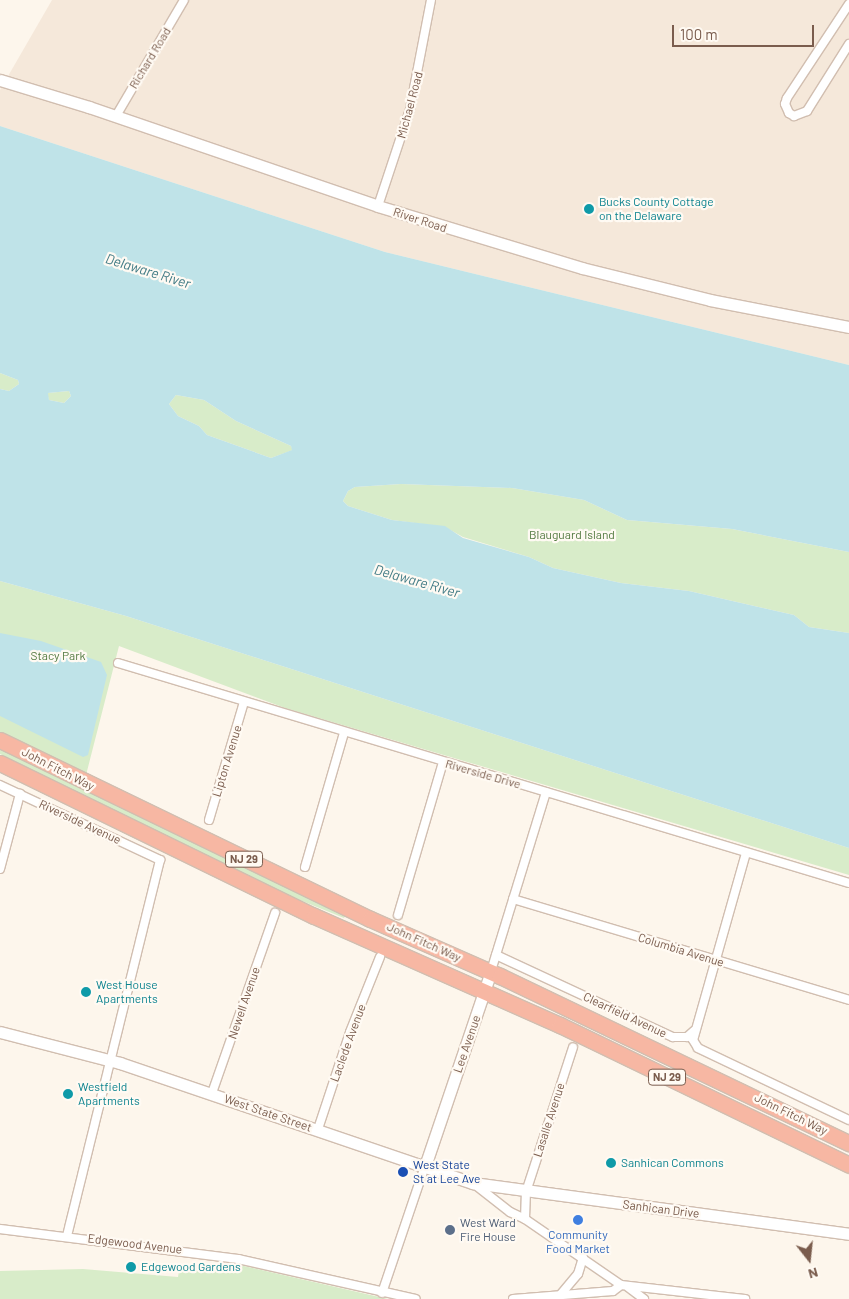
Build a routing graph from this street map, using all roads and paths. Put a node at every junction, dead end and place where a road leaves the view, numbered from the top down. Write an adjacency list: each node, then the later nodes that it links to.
1 (184, 0): 6 (street, Richard Road)
2 (431, 0): 7 (street, Michael Road)
3 (849, 4): 4 (street)
4 (849, 44)
5 (0, 80): 6 (main road, River Road)
6 (116, 116): 7 (main road, River Road)
7 (378, 206): 8 (main road, River Road)
8 (849, 327)
9 (118, 663): 10 (street, Riverside Drive)
10 (244, 702): 11 (street, Riverside Drive); 18 (street, Lipton Avenue)
11 (344, 733): 13 (street, Riverside Drive); 20 (street)
12 (0, 740): 29 (highway, John Fitch Way / NJ 29)
13 (443, 762): 16 (street, Riverside Drive); 25 (street)
14 (0, 763): 30 (highway, John Fitch Way / NJ 29)
15 (0, 785): 17 (street, Riverside Avenue)
16 (546, 792): 19 (street, Riverside Drive); 23 (street, Lee Avenue)
17 (20, 794): 21 (street); 35 (street, Riverside Avenue)
18 (209, 820)
19 (746, 852): 22 (street, Riverside Drive); 28 (street)
20 (305, 867)
21 (0, 869)
22 (849, 883)
23 (513, 899): 26 (street, Lee Avenue); 28 (street, Columbia Avenue)
24 (275, 913): 36 (street, Newell Avenue)
25 (398, 915)
26 (496, 955): 29 (street, Lee Avenue); 32 (street, Clearfield Avenue)
27 (380, 957): 38 (street, Laclede Avenue)
28 (714, 959): 31 (street, Columbia Avenue); 32 (street)
29 (491, 971): 30 (main road, Lee Avenue); 39 (highway, John Fitch Way / NJ 29)
30 (484, 992): 40 (highway, John Fitch Way / NJ 29); 41 (main road, Lee Avenue)
31 (849, 1000)
32 (694, 1031): 37 (street)
33 (0, 1032): 35 (main road, West State Street)
34 (573, 1047): 43 (street, Lasalle Avenue)
35 (111, 1060): 36 (main road, West State Street); 47 (street)
36 (212, 1094): 38 (main road, West State Street)
37 (849, 1120)
38 (318, 1129): 41 (main road, West State Street)
39 (849, 1143)
40 (849, 1165)
41 (425, 1166): 42 (main road, West State Street); 50 (street, Lee Avenue)
42 (473, 1184): 43 (main road, Sanhican Drive); 44 (street, West State Street)
43 (526, 1192): 44 (street); 46 (main road, Sanhican Drive)
44 (525, 1219): 48 (street, West State Street)
45 (0, 1229): 47 (street, Edgewood Avenue)
46 (849, 1234)
47 (67, 1236): 50 (street, Edgewood Avenue)
48 (583, 1258): 49 (street, West State Street); 51 (street)
49 (624, 1286): 51 (street); 54 (street, West State Street); 55 (street)
50 (382, 1293): 52 (street, Edgewood Avenue)
51 (561, 1294): 53 (street)
52 (416, 1299)
53 (513, 1299)
54 (644, 1299)
55 (745, 1299)

